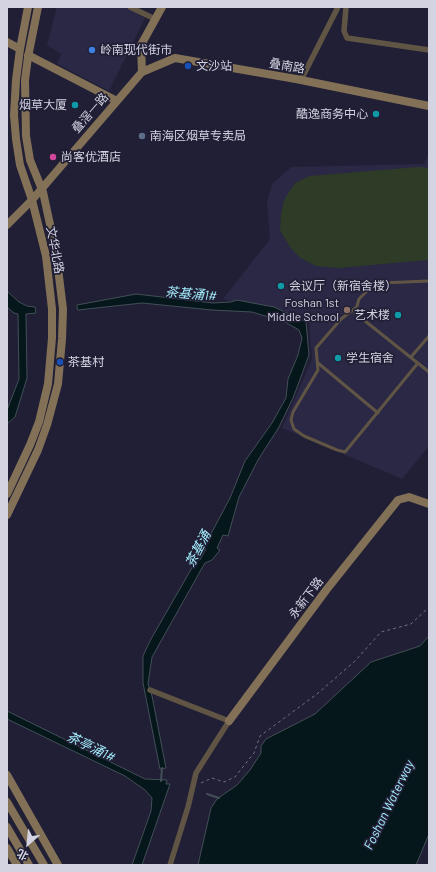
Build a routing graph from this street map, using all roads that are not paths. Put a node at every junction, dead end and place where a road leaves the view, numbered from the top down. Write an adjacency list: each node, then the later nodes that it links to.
1 (28, 7): 9 (main road, 文华北路)
2 (38, 7): 11 (main road)
3 (130, 7): 7 (street)
4 (162, 7): 7 (main road)
5 (338, 7): 13 (street)
6 (346, 7): 10 (street)
7 (155, 19): 12 (main road)
8 (7, 42): 9 (main road)
9 (20, 50): 17 (main road, 文华北路)
10 (429, 50)
11 (28, 54): 14 (main road); 16 (main road)
12 (142, 72): 13 (main road, 叠南路); 14 (main road, 叠滘一路)
13 (301, 80): 15 (main road, 叠南路)
14 (117, 101): 16 (main road, 叠滘一路)
15 (429, 106)
16 (41, 189): 17 (main road, 叠滘一路); 29 (main road)
17 (32, 200): 18 (main road, 叠滘一路); 27 (main road, 文华北路)
18 (7, 225)
19 (429, 281): 20 (lane)
20 (357, 307): 22 (lane); 23 (lane)
21 (429, 336): 22 (lane)
22 (411, 357): 24 (lane)
23 (317, 363): 26 (lane); 26 (lane)
24 (418, 363): 25 (lane); 26 (lane)
25 (429, 372)
26 (378, 413)
27 (7, 494)
28 (429, 504): 31 (main road, 永新下路)
29 (7, 515)
30 (150, 690): 31 (street)
31 (229, 721): 40 (street)
32 (7, 775): 39 (main road)
33 (7, 802): 38 (main road)
34 (7, 827): 37 (main road)
35 (7, 848): 36 (main road)
36 (17, 865)
37 (29, 865)
38 (44, 865)
39 (58, 865)
40 (170, 865)

